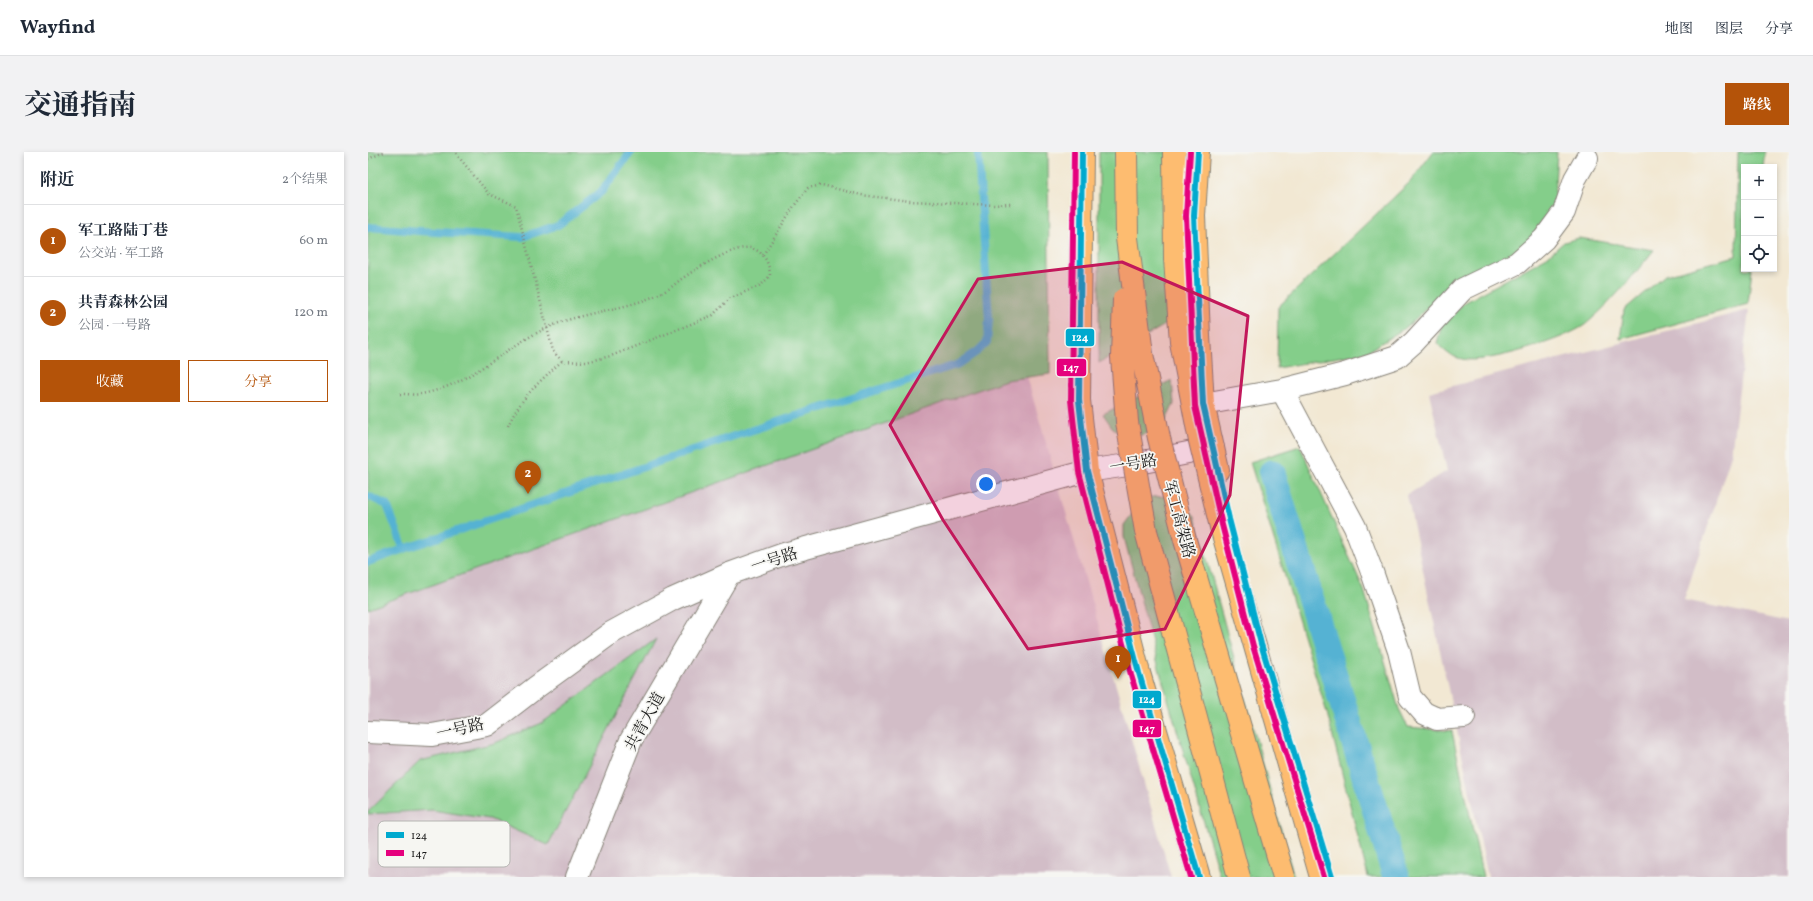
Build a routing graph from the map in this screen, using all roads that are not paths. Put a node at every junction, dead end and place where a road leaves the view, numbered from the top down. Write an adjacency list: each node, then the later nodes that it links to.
1 (1082, 152): 10 (main road)
2 (1126, 152): 6 (main road, 军工高架路, bridge)
3 (1174, 152): 18 (main road, bridge)
4 (1198, 152): 8 (main road)
5 (1587, 158): 7 (street)
6 (1127, 238): 16 (main road, bridge); 17 (main road, 军工高架路, bridge)
7 (1282, 390): 8 (street); 12 (street)
8 (1203, 404): 9 (main road)
9 (1213, 448): 10 (street, 一号路); 19 (main road)
10 (1087, 471): 11 (street, 一号路); 15 (main road)
11 (729, 574): 13 (street, 一号路); 14 (street, 共青大道)
12 (1464, 716)
13 (368, 732)
14 (577, 877)
15 (1199, 877)
16 (1239, 877)
17 (1284, 877)
18 (1321, 877)
19 (1332, 877)

